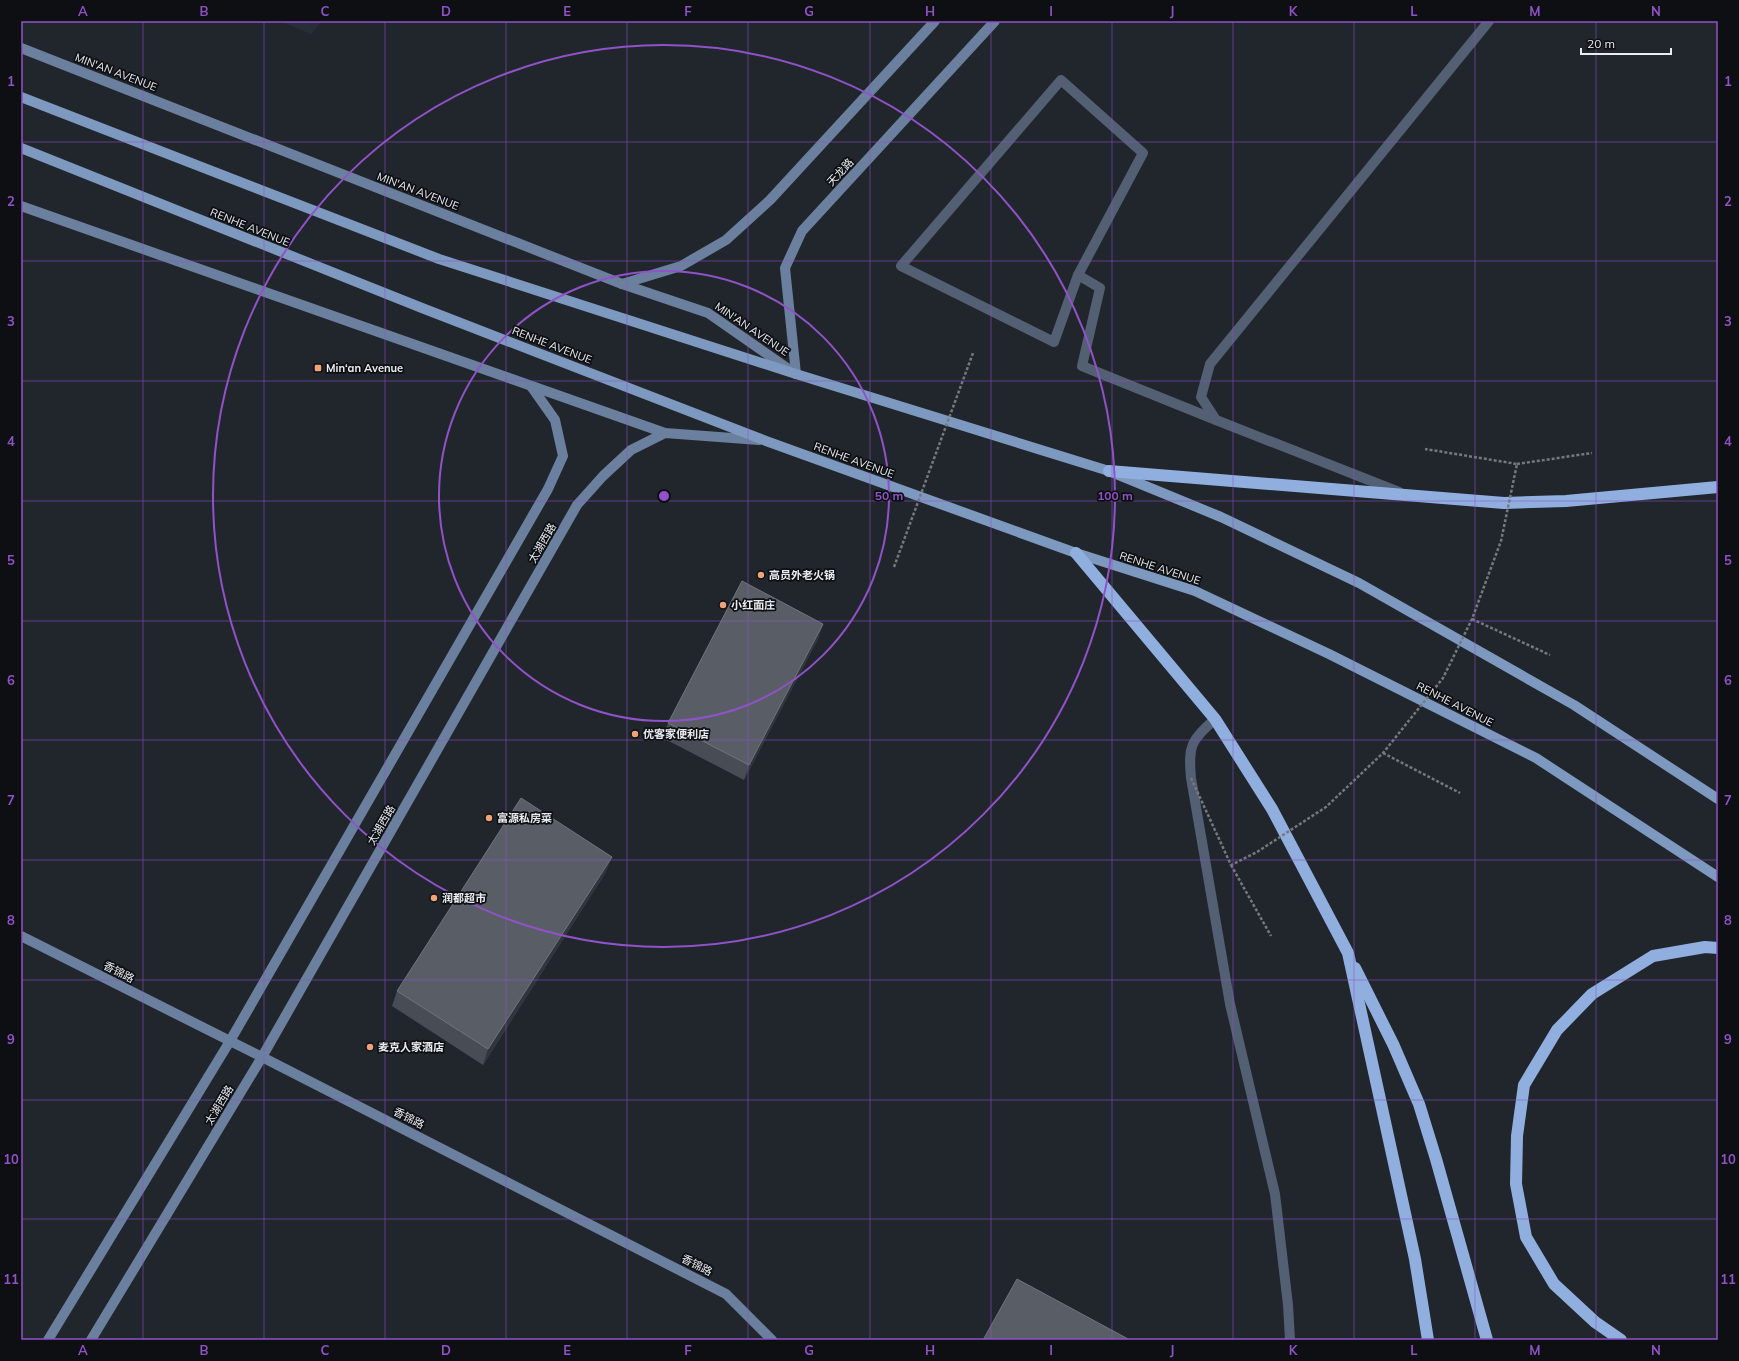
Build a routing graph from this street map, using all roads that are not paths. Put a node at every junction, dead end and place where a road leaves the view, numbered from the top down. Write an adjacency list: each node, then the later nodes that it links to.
1 (935, 21): 9 (main road)
2 (995, 21): 10 (main road, 天龙路)
3 (1489, 21): 12 (street)
4 (21, 48): 9 (main road, MIN'AN AVENUE)
5 (21, 97): 10 (main road)
6 (21, 148): 14 (main road, RENHE AVENUE)
7 (21, 206): 11 (main road)
8 (1078, 275): 8 (street); 12 (street)
9 (622, 284): 10 (main road, MIN'AN AVENUE)
10 (796, 374): 15 (main road)
11 (532, 386): 13 (main road); 25 (main road, 太湖西路)
12 (1216, 420): 17 (street)
13 (665, 433): 14 (main road); 26 (main road, 太湖西路)
14 (766, 440): 18 (main road, RENHE AVENUE)
15 (1109, 471): 17 (highway); 20 (main road)
16 (1718, 487): 17 (highway)
17 (1408, 496)
18 (1076, 553): 19 (highway); 21 (main road, RENHE AVENUE)
19 (1215, 720): 24 (highway); 30 (street)
20 (1718, 799)
21 (1718, 877)
22 (21, 936): 25 (main road, 香锦路)
23 (1718, 948): 33 (highway)
24 (1348, 953): 31 (highway); 32 (highway)
25 (230, 1041): 26 (main road, 香锦路); 27 (main road, 太湖西路)
26 (262, 1057): 28 (main road, 太湖西路); 29 (main road, 香锦路)
27 (48, 1340)
28 (91, 1340)
29 (772, 1340)
30 (1290, 1340)
31 (1428, 1340)
32 (1487, 1340)
33 (1621, 1340)

